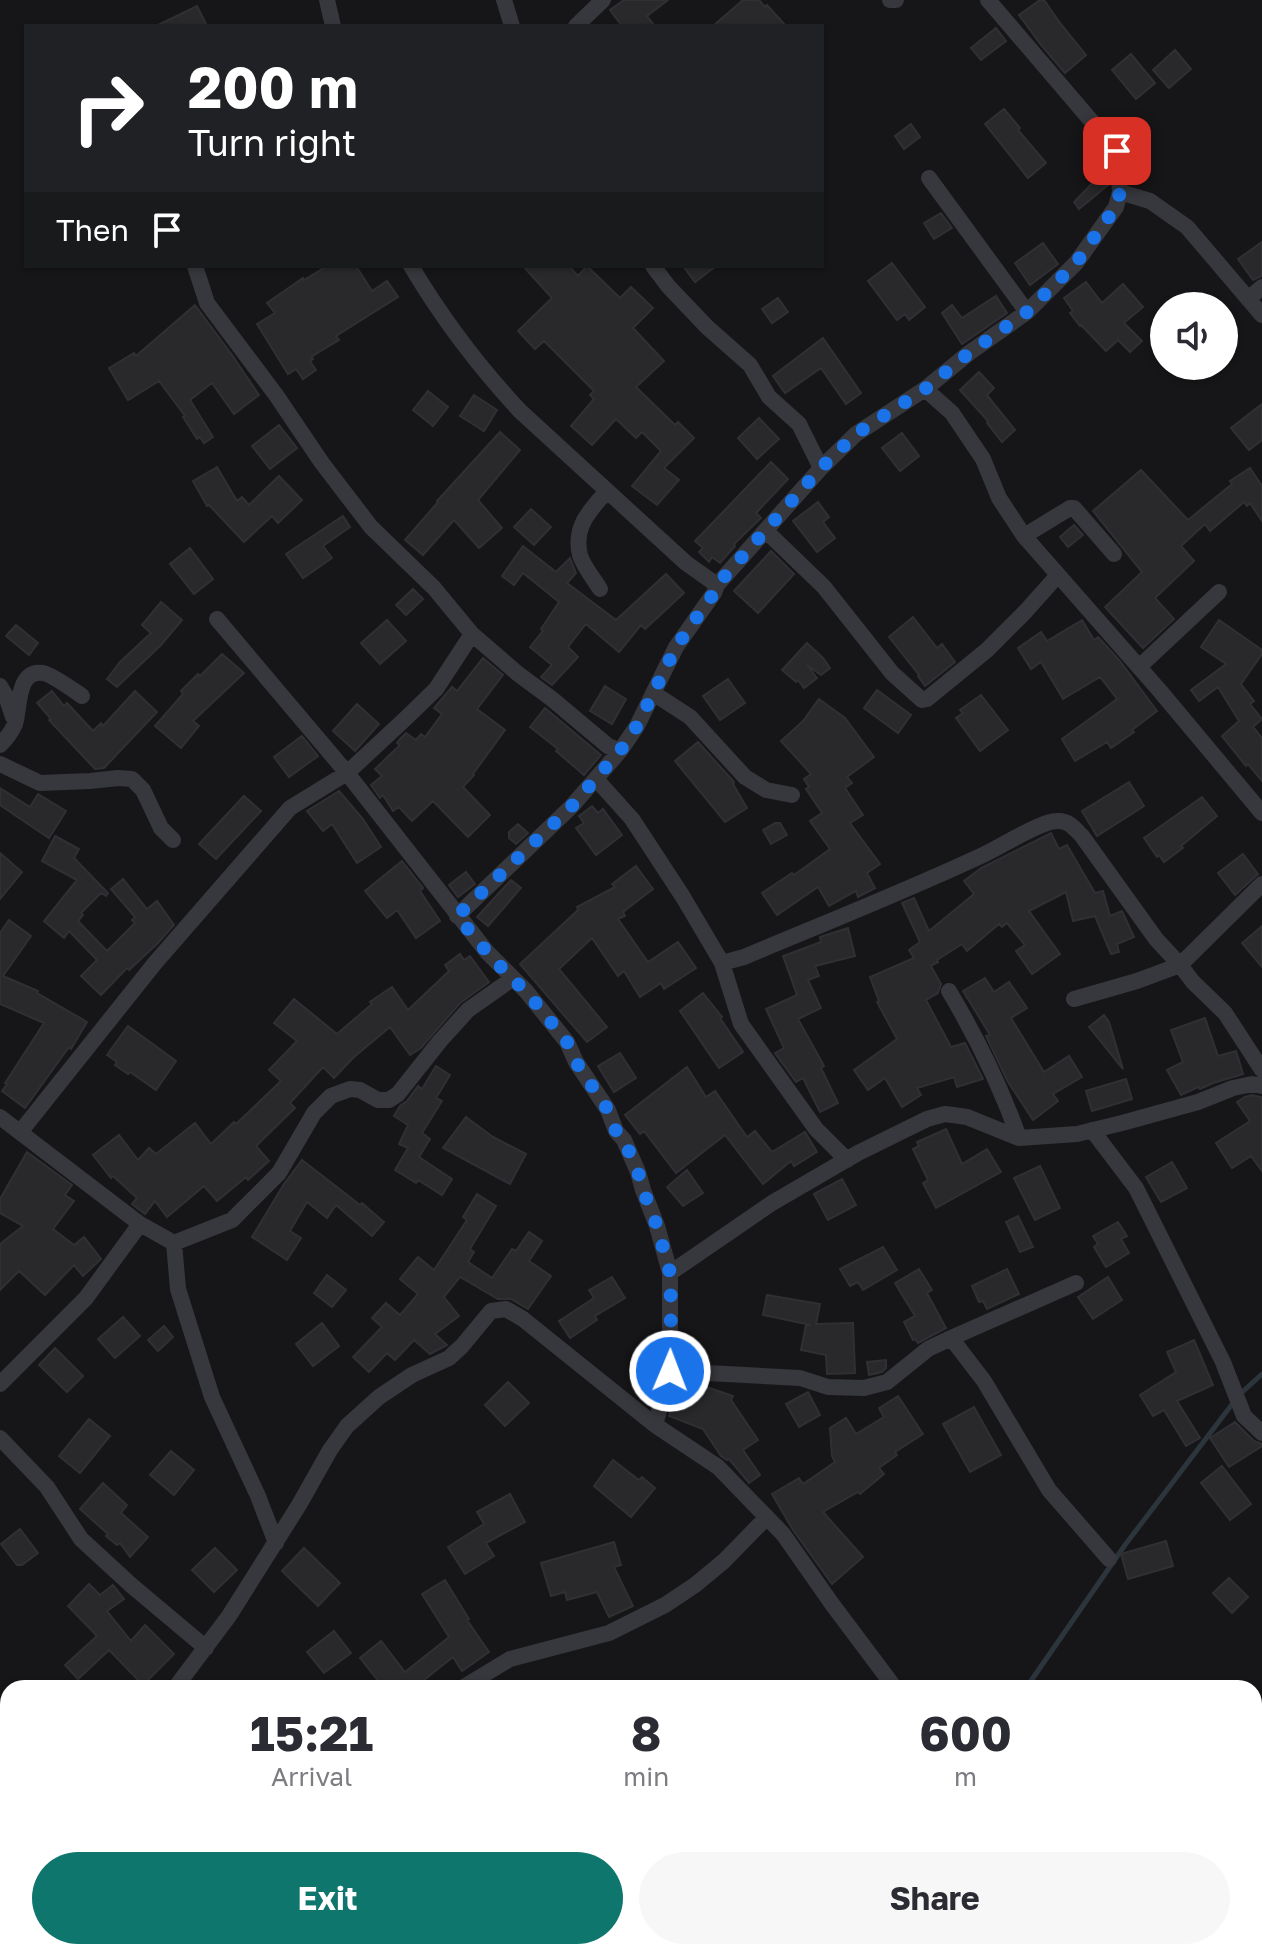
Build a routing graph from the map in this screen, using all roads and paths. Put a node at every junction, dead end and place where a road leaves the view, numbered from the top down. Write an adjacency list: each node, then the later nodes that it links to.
1 (327, 0): 7 (street)
2 (504, 0): 8 (street)
3 (603, 0): 9 (street)
4 (890, 0): 5 (street)
5 (896, 0)
6 (988, 0): 11 (street)
7 (333, 24)
8 (511, 24)
9 (578, 24)
10 (929, 178): 17 (street)
11 (1120, 192): 16 (street); 17 (street)
12 (196, 268): 30 (street)
13 (412, 268): 21 (street)
14 (654, 268): 20 (street)
15 (1262, 287): 16 (street)
16 (1248, 299): 18 (street)
17 (1027, 312): 19 (street)
18 (1262, 315)
19 (925, 389): 20 (street); 23 (street)
20 (821, 468): 22 (street)
21 (607, 491): 26 (street); 27 (street)
22 (766, 531): 25 (street); 26 (street)
23 (1024, 536): 24 (street); 25 (street)
24 (1114, 554)
25 (1058, 575): 31 (street)
26 (717, 585): 33 (street)
27 (600, 589)
28 (1219, 592): 31 (street)
29 (217, 619): 39 (street)
30 (472, 634): 37 (street); 39 (street)
31 (1139, 667): 42 (street)
32 (0, 686): 35 (street)
33 (653, 693): 37 (street); 41 (street)
34 (82, 696): 35 (street)
35 (15, 724): 36 (street)
36 (0, 745)
37 (620, 751): 40 (street)
38 (0, 764): 43 (street)
39 (347, 773): 45 (street); 55 (street)
40 (596, 779): 45 (street); 46 (street)
41 (792, 795)
42 (1262, 813)
43 (173, 840)
44 (1262, 884): 47 (street)
45 (457, 916): 48 (street)
46 (722, 963): 47 (street); 57 (street)
47 (1180, 965): 50 (street); 51 (street)
48 (512, 979): 59 (street); 60 (street)
49 (949, 991): 56 (street)
50 (1074, 999)
51 (1262, 1070)
52 (1262, 1086): 54 (street)
53 (0, 1117): 55 (street)
54 (1092, 1130): 56 (street); 66 (street)
55 (21, 1131): 58 (street)
56 (1019, 1138): 57 (street)
57 (847, 1160): 60 (street)
58 (140, 1224): 59 (street); 64 (street)
59 (174, 1243): 69 (street)
60 (670, 1273): 63 (street)
61 (1076, 1283): 62 (street)
62 (951, 1338): 63 (street); 70 (street)
63 (670, 1371): 65 (street)
64 (0, 1384)
65 (655, 1425): 68 (street); 69 (street)
66 (1262, 1433)
67 (0, 1438): 71 (street)
68 (767, 1517): 73 (street); 74 (street)
69 (276, 1543): 71 (street)
70 (1109, 1559)
71 (206, 1648): 72 (street)
72 (181, 1680)
73 (475, 1680)
74 (889, 1680)

